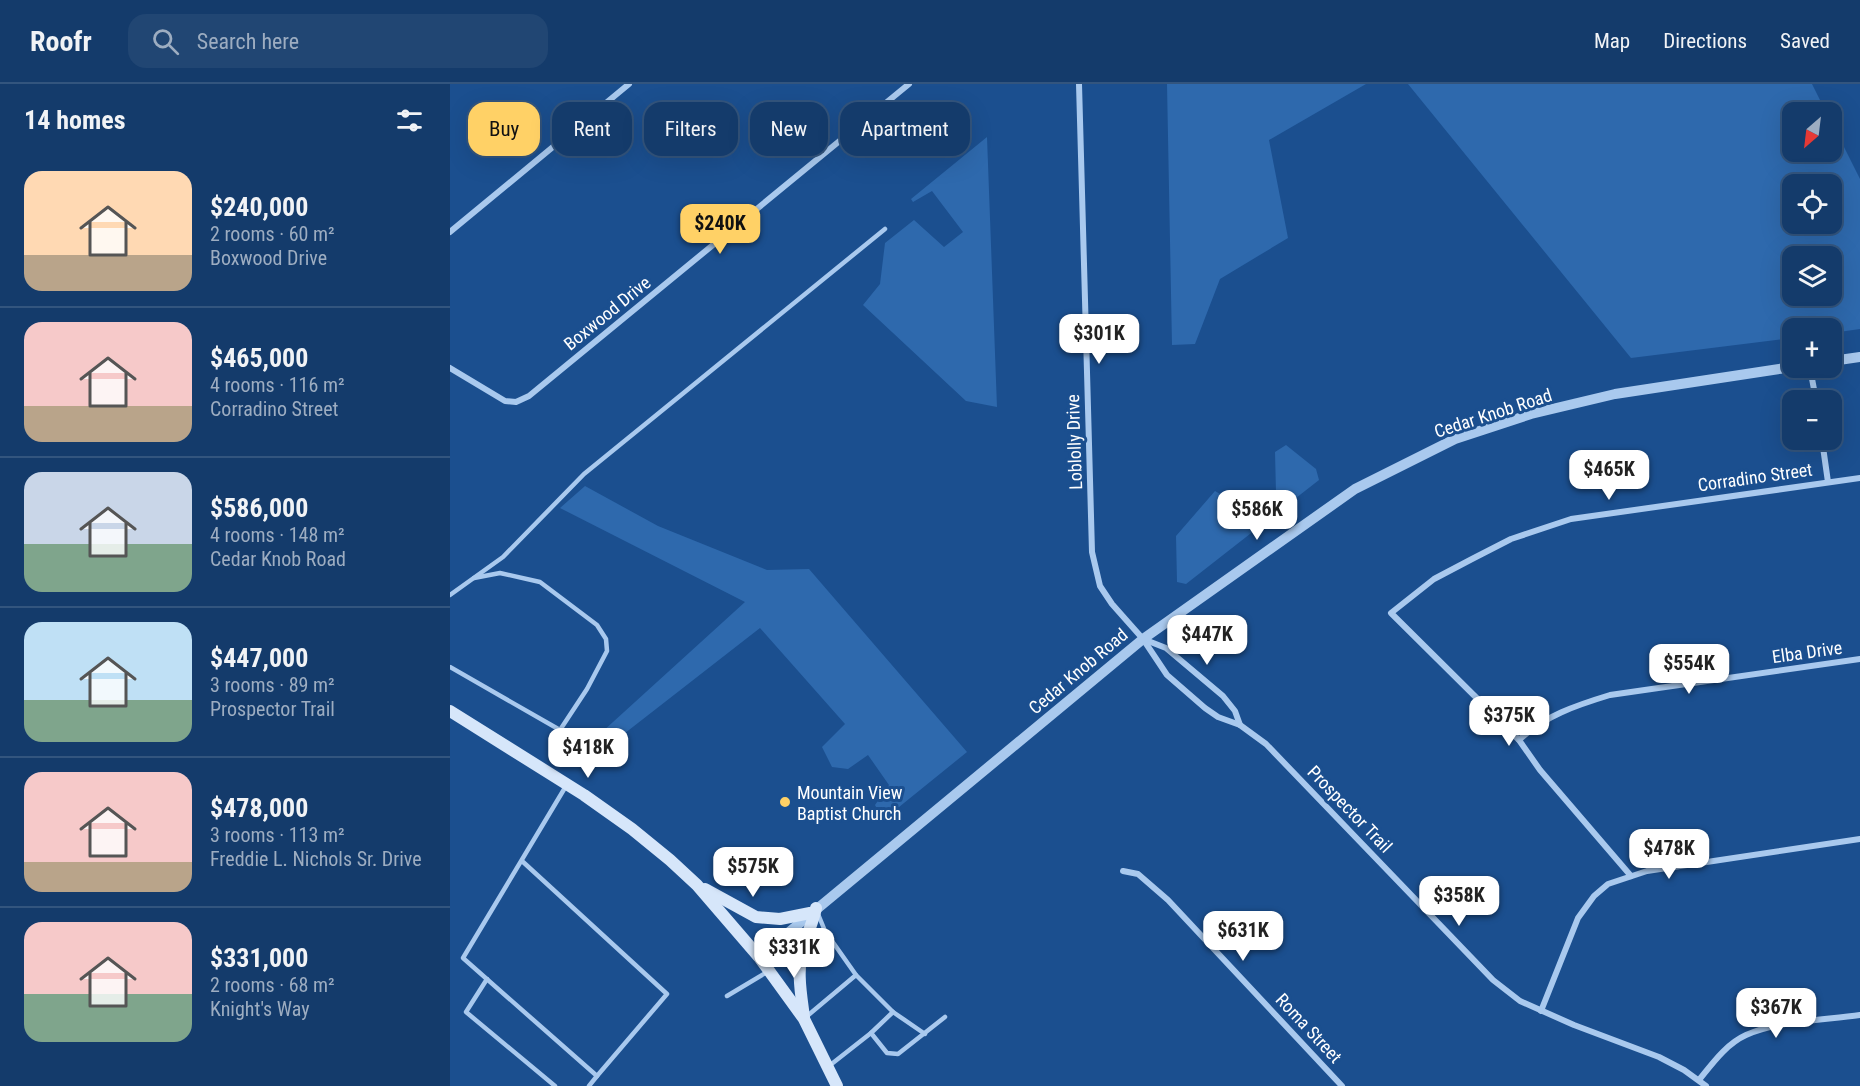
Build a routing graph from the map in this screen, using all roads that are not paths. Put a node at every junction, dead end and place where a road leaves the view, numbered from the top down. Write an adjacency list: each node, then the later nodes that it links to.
1 (629, 84): 5 (street)
2 (909, 84): 8 (street, Boxwood Drive)
3 (1079, 84): 15 (street, Loblolly Drive)
4 (885, 229): 13 (lane)
5 (450, 232)
6 (1860, 357): 7 (street)
7 (1842, 360)
8 (450, 368)
9 (1782, 369): 15 (street, Cedar Knob Road)
10 (1823, 450): 12 (street)
11 (1860, 478): 12 (street, Corradino Street)
12 (1828, 482): 20 (street, Corradino Street)
13 (471, 579): 14 (lane); 17 (lane)
14 (450, 595)
15 (1143, 639): 19 (street, Prospector Trail); 19 (street, Prospector Trail); 27 (street, Cedar Knob Road)
16 (1860, 659): 20 (street, Elba Drive)
17 (450, 667)
18 (450, 711): 21 (main road)
19 (1240, 724): 33 (street, Prospector Trail)
20 (1519, 740): 25 (street)
21 (567, 784): 23 (lane); 26 (main road)
22 (1860, 840): 25 (street)
23 (522, 861): 31 (lane); 41 (lane)
24 (1123, 871): 46 (street, Roma Street)
25 (1631, 876): 33 (street)
26 (697, 885): 27 (main road); 28 (main road)
27 (813, 911): 28 (street, Cedar Knob Road); 30 (lane); 37 (main road)
28 (759, 957): 29 (main road)
29 (769, 970): 32 (lane); 37 (main road)
30 (856, 975): 34 (lane); 37 (lane)
31 (487, 980): 41 (lane); 43 (lane)
32 (727, 996)
33 (1541, 1011): 42 (street, Prospector Trail)
34 (893, 1012): 38 (lane); 39 (lane)
35 (1860, 1015): 42 (street)
36 (945, 1017): 39 (lane)
37 (804, 1019): 40 (main road)
38 (871, 1033): 39 (lane); 40 (lane)
39 (925, 1034)
40 (829, 1066): 45 (main road)
41 (597, 1076): 44 (lane)
42 (1699, 1080): 47 (street, Prospector Trail)
43 (555, 1086)
44 (589, 1086)
45 (837, 1086)
46 (1342, 1086)
47 (1706, 1086)

